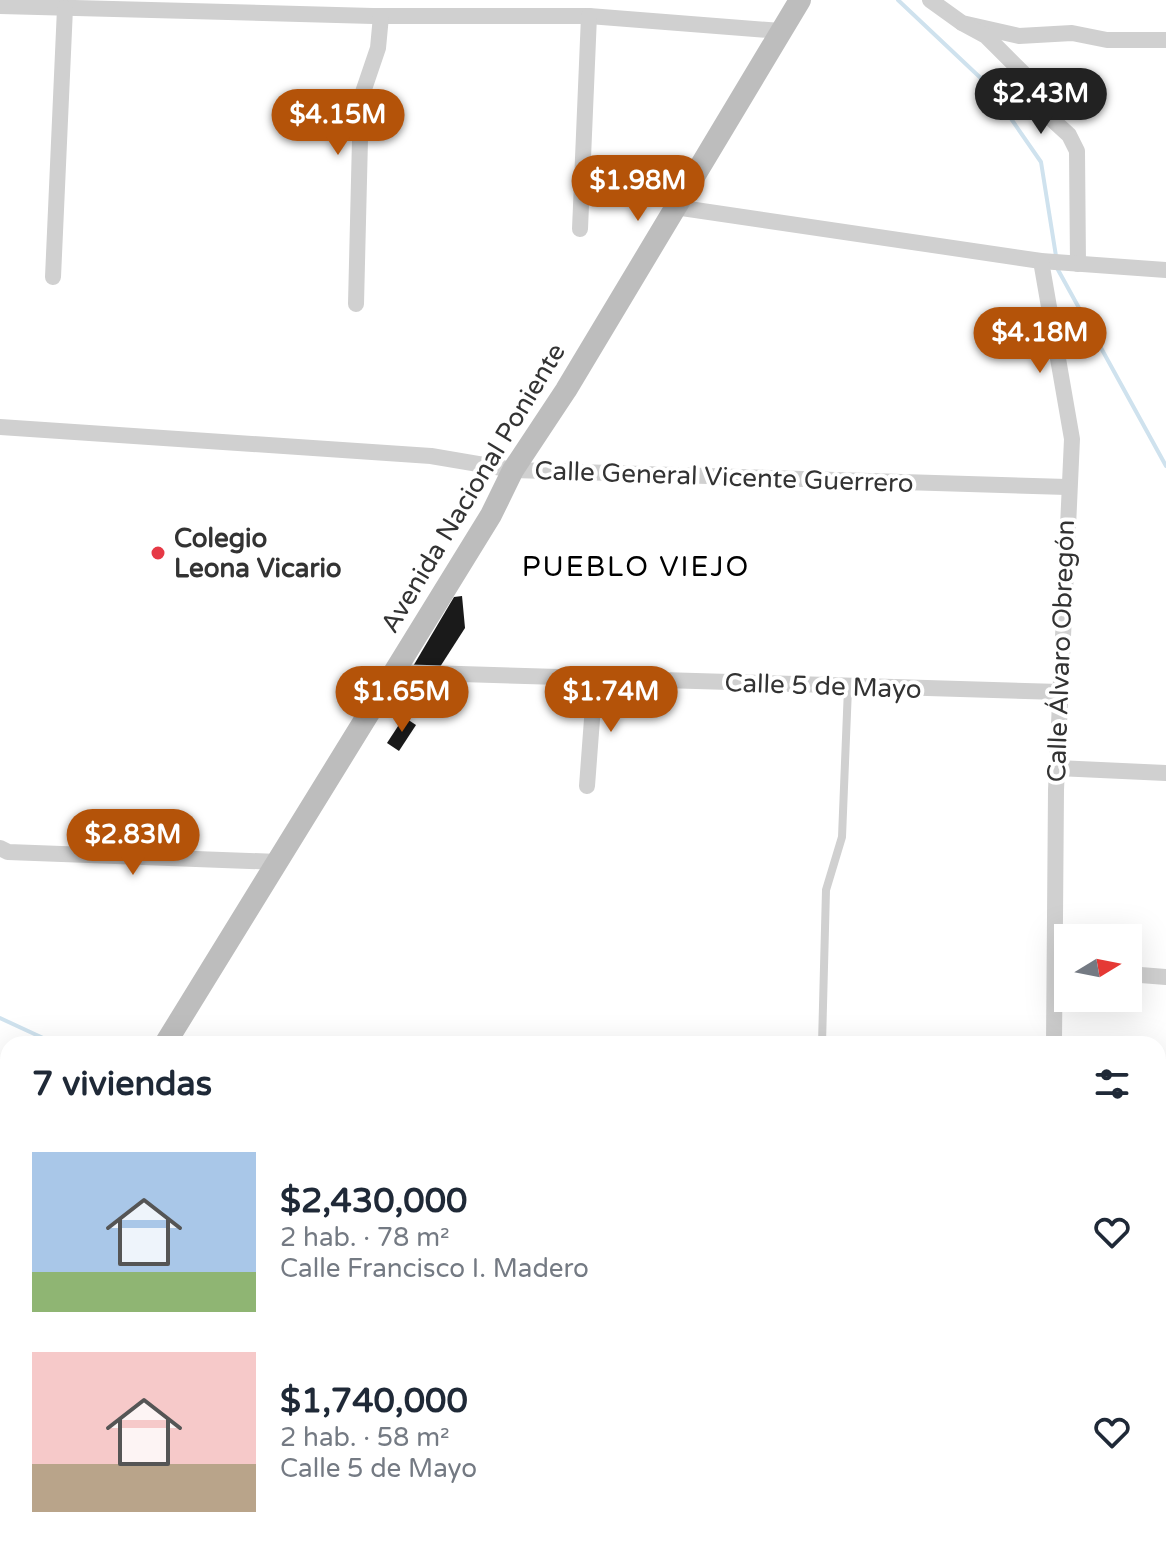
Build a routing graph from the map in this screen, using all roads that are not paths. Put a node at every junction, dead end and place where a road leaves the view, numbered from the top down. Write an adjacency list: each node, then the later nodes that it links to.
1 (800, 0): 8 (street, Avenida Nacional Poniente)
2 (930, 0): 7 (street)
3 (0, 6): 4 (street)
4 (65, 8): 5 (street); 15 (street)
5 (376, 13): 6 (street); 16 (street)
6 (589, 16): 8 (street); 11 (street)
7 (962, 23): 9 (street); 13 (street)
8 (781, 31): 10 (street, Avenida Nacional Poniente)
9 (1166, 40)
10 (675, 207): 12 (street); 18 (street, Avenida Nacional Poniente)
11 (580, 229)
12 (1041, 261): 13 (street); 19 (street, Calle Álvaro Obregón)
13 (1078, 264): 14 (street)
14 (1166, 270)
15 (53, 277)
16 (356, 304)
17 (0, 427): 18 (street, Calle General Vicente Guerrero)
18 (513, 470): 19 (street, Calle General Vicente Guerrero); 20 (street, Avenida Nacional Poniente)
19 (1067, 487): 23 (street, Calle Álvaro Obregón)
20 (394, 672): 21 (street, Calle 5 de Mayo); 28 (street, Avenida Nacional Poniente)
21 (595, 679): 22 (street, Calle 5 de Mayo); 26 (street)
22 (848, 688): 23 (street, Calle 5 de Mayo); 34 (lane)
23 (1060, 692): 24 (street, Calle Álvaro Obregón)
24 (1057, 768): 25 (street); 29 (street, Calle Álvaro Obregón)
25 (1166, 773)
26 (587, 786)
27 (0, 848): 28 (street)
28 (278, 862): 33 (street, Avenida Nacional Poniente)
29 (1060, 924)
30 (1142, 975): 31 (street)
31 (1166, 977)
32 (1057, 1012): 35 (street, Calle Álvaro Obregón)
33 (170, 1036)
34 (822, 1036)
35 (1055, 1036)

